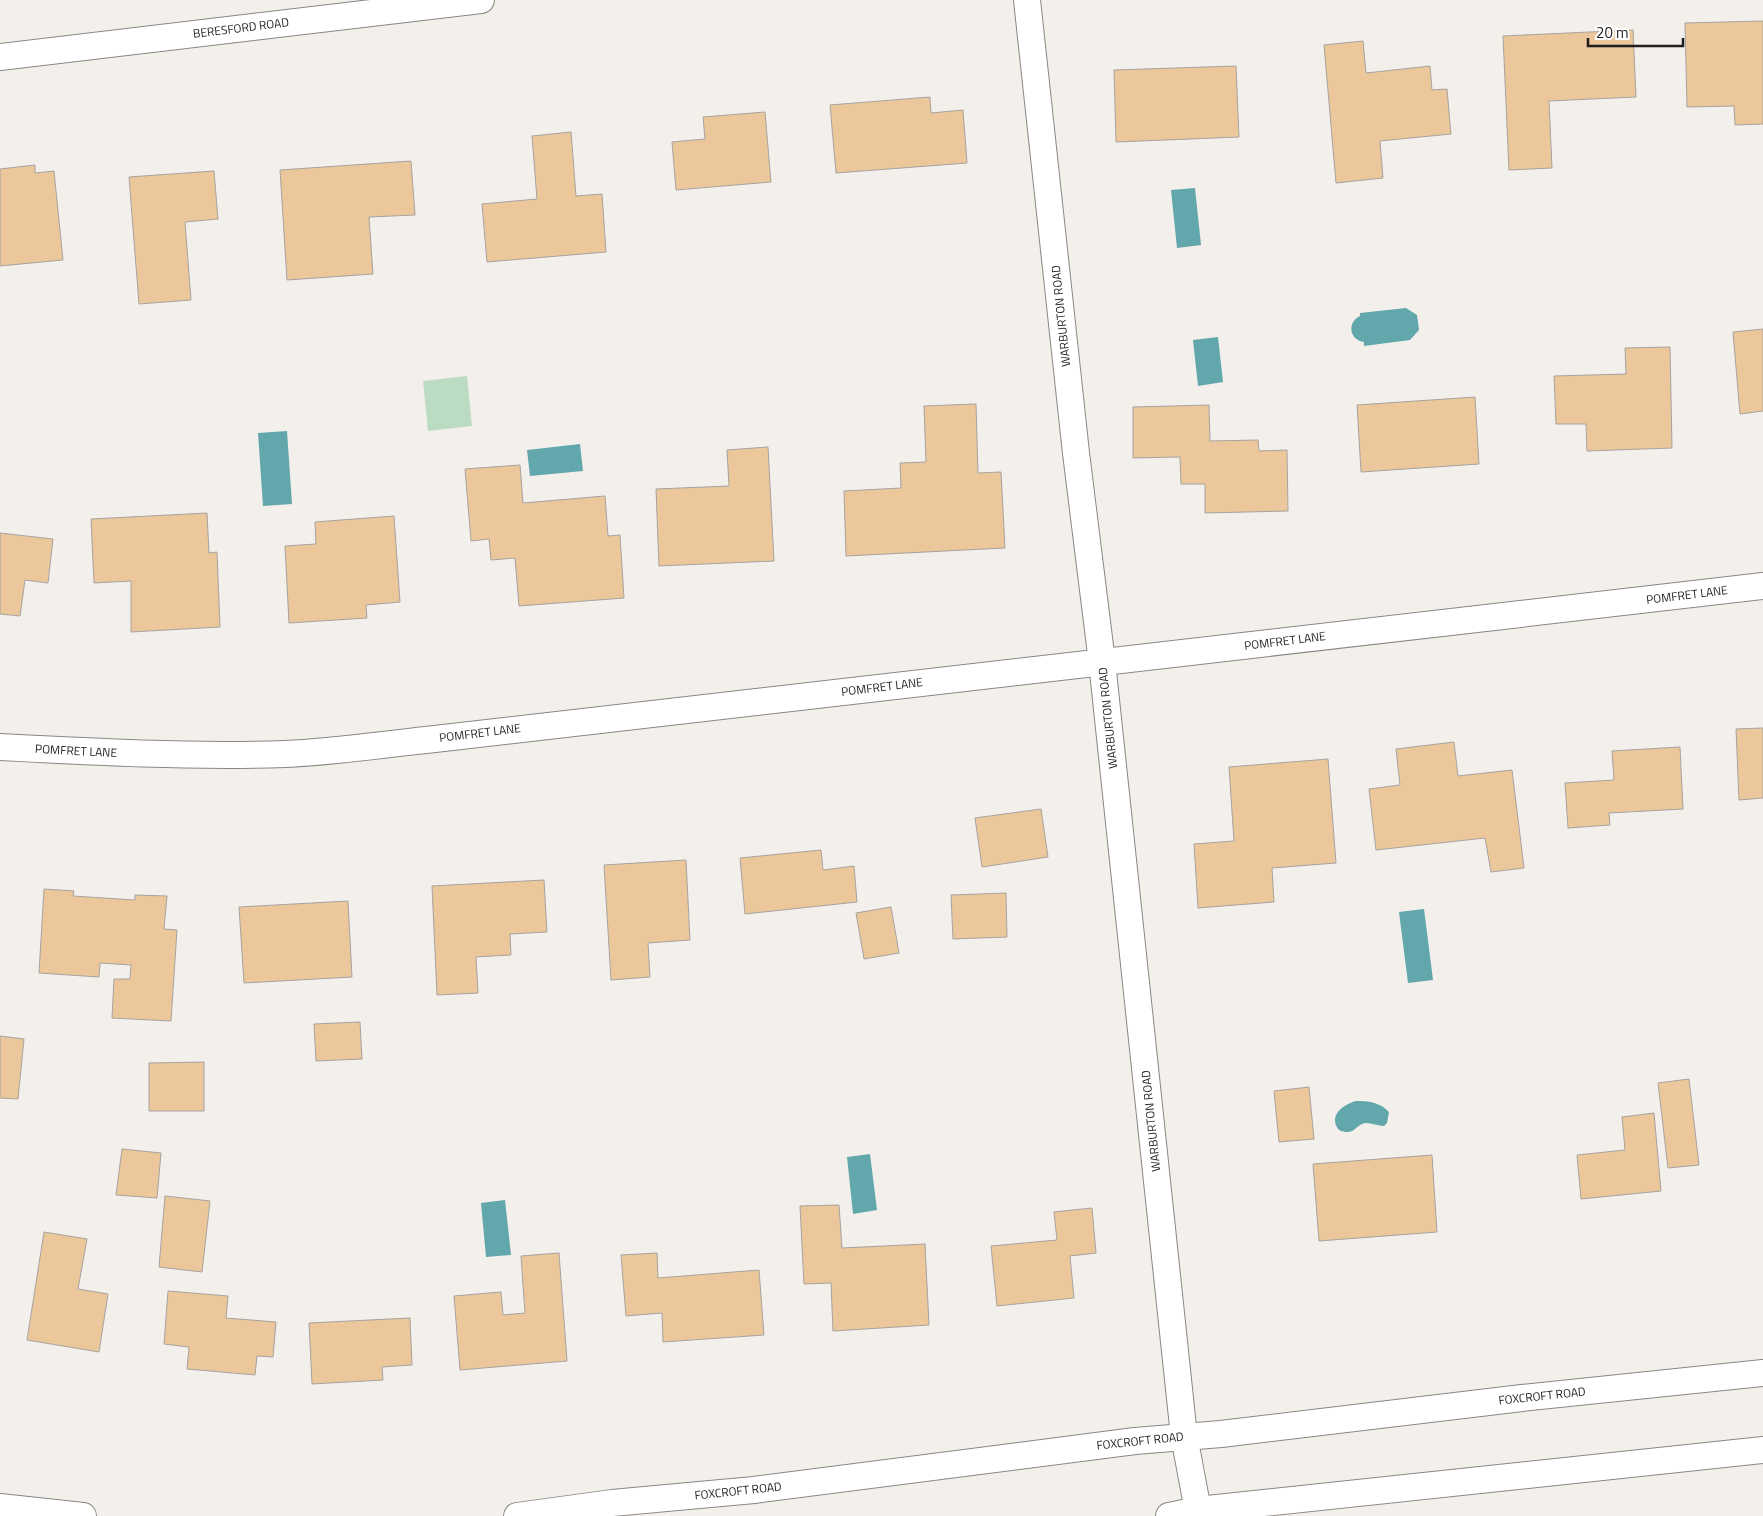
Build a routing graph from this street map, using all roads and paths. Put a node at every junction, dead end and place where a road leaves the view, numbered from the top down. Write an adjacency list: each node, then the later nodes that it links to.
1 (481, 0): 3 (street, BERESFORD ROAD)
2 (1027, 0): 5 (street, WARBURTON ROAD)
3 (0, 57)
4 (1763, 586): 5 (street, POMFRET LANE)
5 (1102, 662): 6 (street, POMFRET LANE); 8 (street, WARBURTON ROAD)
6 (0, 747)
7 (1763, 1373): 8 (street, FOXCROFT ROAD)
8 (1184, 1436): 11 (street, FOXCROFT ROAD); 12 (street, WARBURTON ROAD)
9 (1763, 1450): 12 (street)
10 (0, 1507): 13 (street)
11 (552, 1513): 14 (street, FOXCROFT ROAD)
12 (1198, 1513): 15 (street)
13 (83, 1516)
14 (517, 1516)
15 (1169, 1516)

